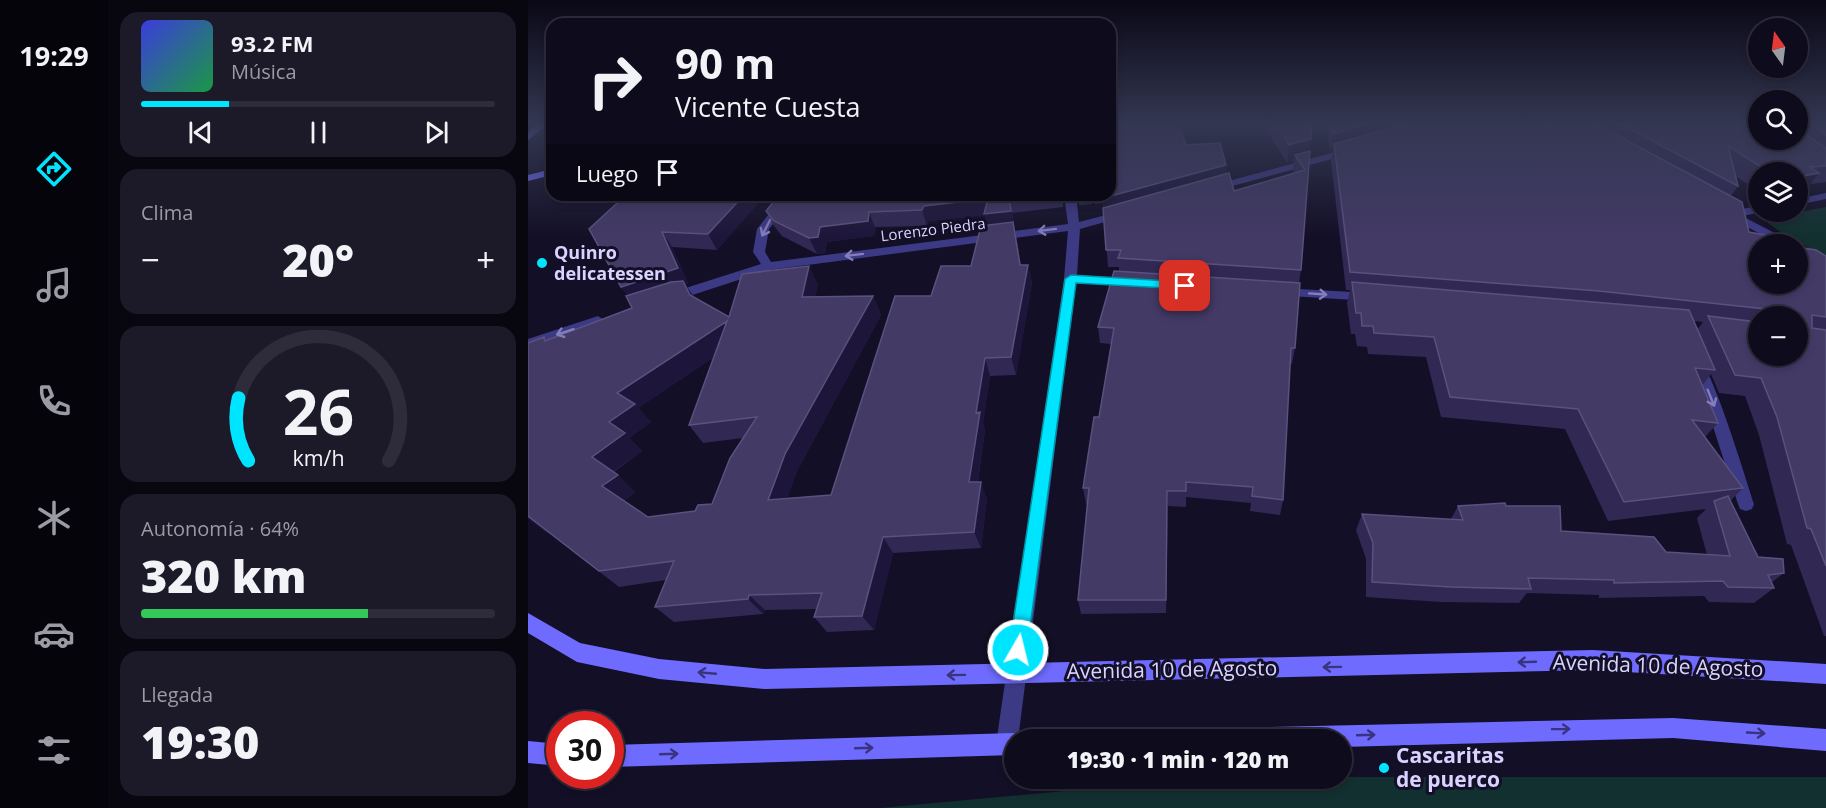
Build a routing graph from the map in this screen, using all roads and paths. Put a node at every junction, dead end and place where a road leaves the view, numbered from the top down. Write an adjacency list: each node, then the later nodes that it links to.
1 (1313, 162): 2 (street)
2 (1197, 193)
3 (1826, 196): 4 (street)
4 (1808, 200)
5 (785, 201): 11 (street, one-way to 11)
6 (1071, 201): 9 (street)
7 (1748, 210): 10 (street)
8 (1130, 212): 9 (street, Lorenzo Piedra)
9 (1074, 227): 11 (street, Lorenzo Piedra, one-way to 11); 12 (street)
10 (1768, 234)
11 (768, 266): 16 (street, Lorenzo Piedra)
12 (1071, 279): 13 (street); 22 (street)
13 (1142, 283)
14 (1272, 291): 15 (street, one-way to 15)
15 (1378, 298)
16 (665, 300)
17 (608, 318): 18 (street, one-way to 18)
18 (528, 344)
19 (1689, 345): 20 (street, one-way to 20)
20 (1746, 504)
21 (528, 622): 22 (main road, Avenida 10 de Agosto, one-way to 21)
22 (1015, 673): 23 (main road, Avenida 10 de Agosto, one-way to 22); 24 (street)
23 (1826, 674)
24 (1011, 729)
25 (1352, 736): 26 (main road, one-way to 26)
26 (1826, 740)
27 (1004, 744): 30 (main road, one-way to 27)
28 (528, 752): 29 (main road)
29 (546, 754)
30 (624, 756)

